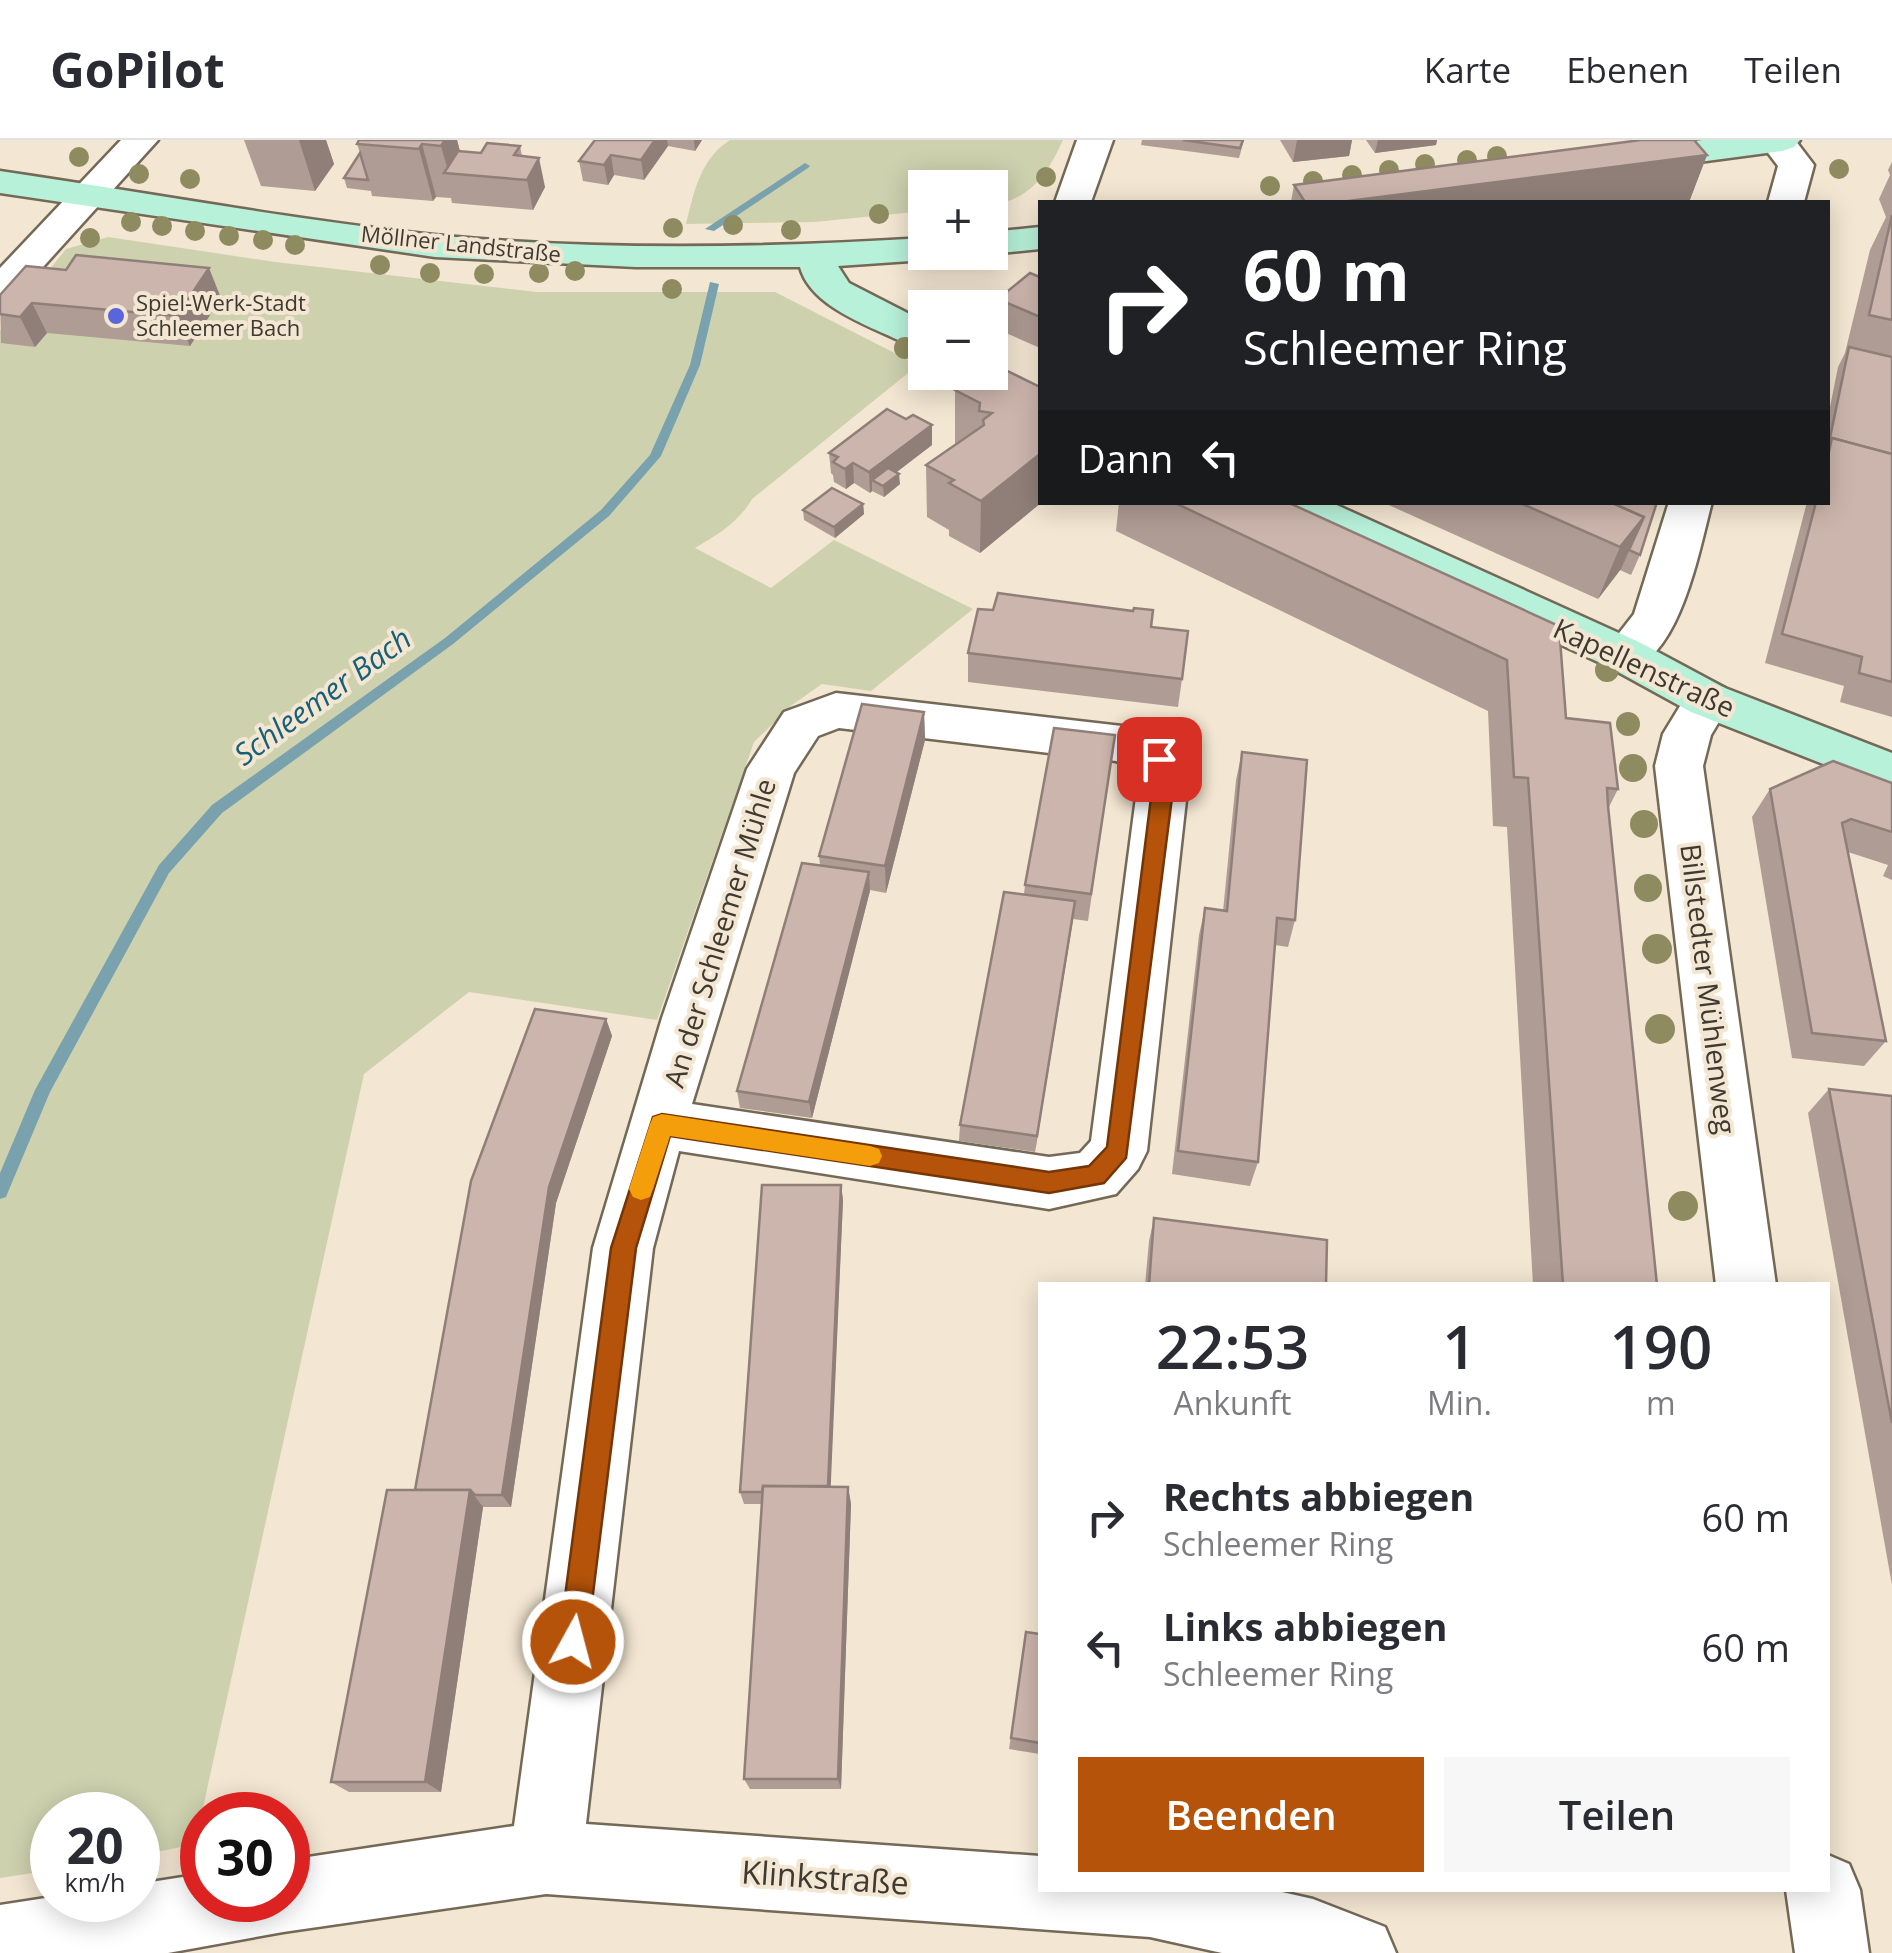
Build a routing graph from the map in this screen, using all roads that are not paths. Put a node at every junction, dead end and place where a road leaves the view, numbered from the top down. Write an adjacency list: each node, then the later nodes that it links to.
1 (140, 140): 6 (street)
2 (1095, 140): 7 (street)
3 (1779, 140): 4 (street); 8 (street)
4 (1588, 166)
5 (0, 182): 6 (street, Möllner Landstraße)
6 (88, 194): 12 (street, Möllner Landstraße); 13 (street)
7 (1074, 200)
8 (1787, 200)
9 (1038, 238): 10 (street)
10 (1008, 241)
11 (908, 250): 12 (street, Möllner Landstraße)
12 (816, 256): 14 (street)
13 (0, 291)
14 (908, 329)
15 (1298, 505): 17 (street, Kapellenstraße)
16 (1690, 505): 17 (street)
17 (1625, 656): 18 (street, Kapellenstraße)
18 (1708, 700): 19 (street, Kapellenstraße); 21 (street, Billstedter Mühlenweg)
19 (1892, 773)
20 (662, 1124): 20 (street, An der Schleemer Mühle); 22 (street, An der Schleemer Mühle)
21 (1746, 1282)
22 (546, 1858): 24 (street, Klinkstraße); 27 (street, Klinkstraße)
23 (1824, 1892): 28 (street)
24 (310, 1895)
25 (180, 1914): 26 (street)
26 (0, 1942)
27 (1359, 1953)
28 (1832, 1953)

